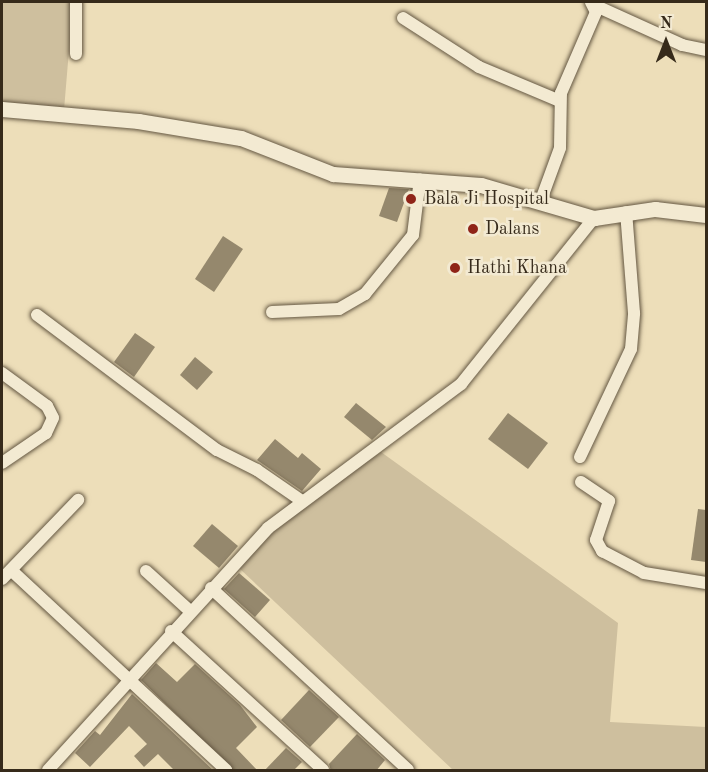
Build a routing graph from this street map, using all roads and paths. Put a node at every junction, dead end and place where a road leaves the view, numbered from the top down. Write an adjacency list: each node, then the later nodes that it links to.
1 (76, 2): 5 (street)
2 (592, 3): 4 (street); 6 (street)
3 (403, 18): 6 (street)
4 (706, 50)
5 (76, 54)
6 (560, 101): 9 (street)
7 (2, 109): 8 (street)
8 (420, 178): 9 (street); 13 (street)
9 (541, 200): 12 (street)
10 (626, 212): 11 (street); 12 (street); 16 (street)
11 (706, 215)
12 (594, 218): 20 (street)
13 (272, 312)
14 (37, 315): 20 (street)
15 (2, 373): 17 (street)
16 (580, 457)
17 (2, 463)
18 (581, 482): 23 (street)
19 (78, 500): 22 (street)
20 (302, 501): 24 (street)
21 (146, 571): 25 (street)
22 (6, 574): 27 (street)
23 (706, 583)
24 (211, 588): 25 (street); 31 (street)
25 (190, 611): 26 (street)
26 (171, 631): 27 (street); 30 (street)
27 (128, 678): 28 (street); 29 (street)
28 (48, 771)
29 (226, 771)
30 (323, 771)
31 (408, 771)

